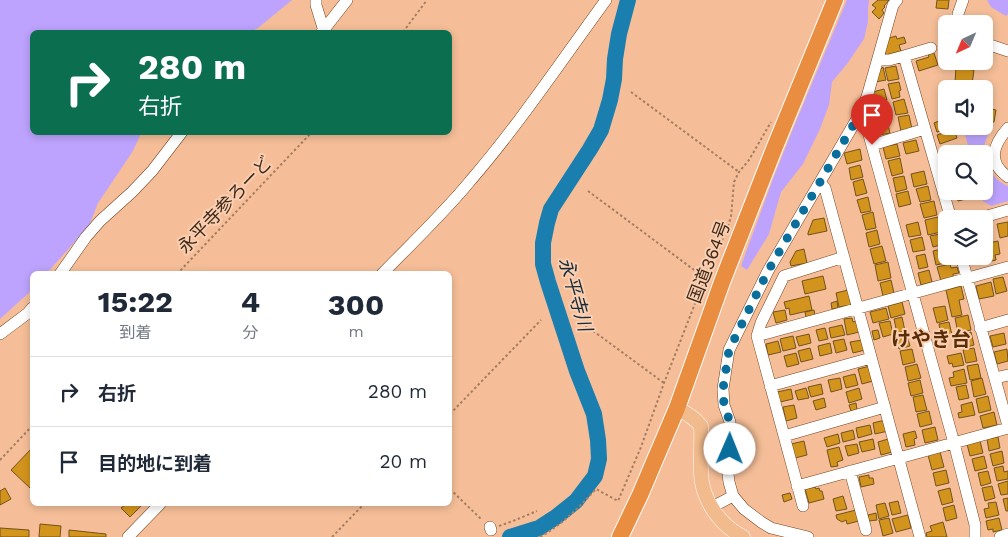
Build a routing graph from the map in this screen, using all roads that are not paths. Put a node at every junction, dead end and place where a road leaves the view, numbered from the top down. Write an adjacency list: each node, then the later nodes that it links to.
1 (316, 0): 8 (street)
2 (347, 0): 9 (street)
3 (606, 0): 29 (street)
4 (835, 0): 43 (highway, 国道364号)
5 (897, 0): 14 (street)
6 (963, 0): 7 (street)
7 (958, 15)
8 (322, 30)
9 (324, 30)
10 (993, 46): 12 (street)
11 (930, 48): 13 (street)
12 (1008, 51)
13 (904, 56): 14 (street); 17 (street)
14 (878, 60): 15 (street)
15 (858, 117): 19 (street); 21 (street)
16 (1008, 128): 20 (street)
17 (925, 129): 19 (street); 22 (street)
18 (180, 135): 28 (street)
19 (872, 145): 31 (street)
20 (1008, 177)
21 (820, 182): 25 (street); 50 (street)
22 (948, 210)
23 (1008, 210): 24 (street)
24 (993, 214)
25 (844, 258): 32 (street); 37 (street)
26 (963, 265): 30 (street)
27 (1008, 266): 30 (street)
28 (62, 271)
29 (385, 271)
30 (966, 278): 31 (street); 35 (street)
31 (913, 292): 32 (street); 46 (street)
32 (857, 307): 37 (street); 38 (street)
33 (30, 310): 36 (street)
34 (1008, 320): 35 (street)
35 (980, 328): 40 (street)
36 (0, 334)
37 (757, 336): 41 (street)
38 (871, 358): 41 (street); 42 (street)
39 (1008, 375): 40 (street)
40 (995, 378): 44 (street)
41 (770, 386): 45 (street)
42 (885, 407): 45 (street); 47 (street)
43 (677, 408): 53 (main road); 57 (highway, 国道364号)
44 (1008, 427): 46 (street)
45 (784, 436): 49 (street)
46 (954, 443): 47 (street); 61 (street)
47 (899, 458): 48 (street); 60 (street)
48 (850, 471): 49 (street); 54 (street)
49 (797, 486): 52 (street)
50 (733, 496): 53 (street); 59 (street)
51 (158, 506): 56 (street)
52 (803, 506)
53 (712, 507): 58 (main road)
54 (866, 530)
55 (1008, 534): 62 (street)
56 (128, 537)
57 (620, 537)
58 (743, 537)
59 (808, 537)
60 (920, 537)
61 (975, 537)
62 (1000, 537)

